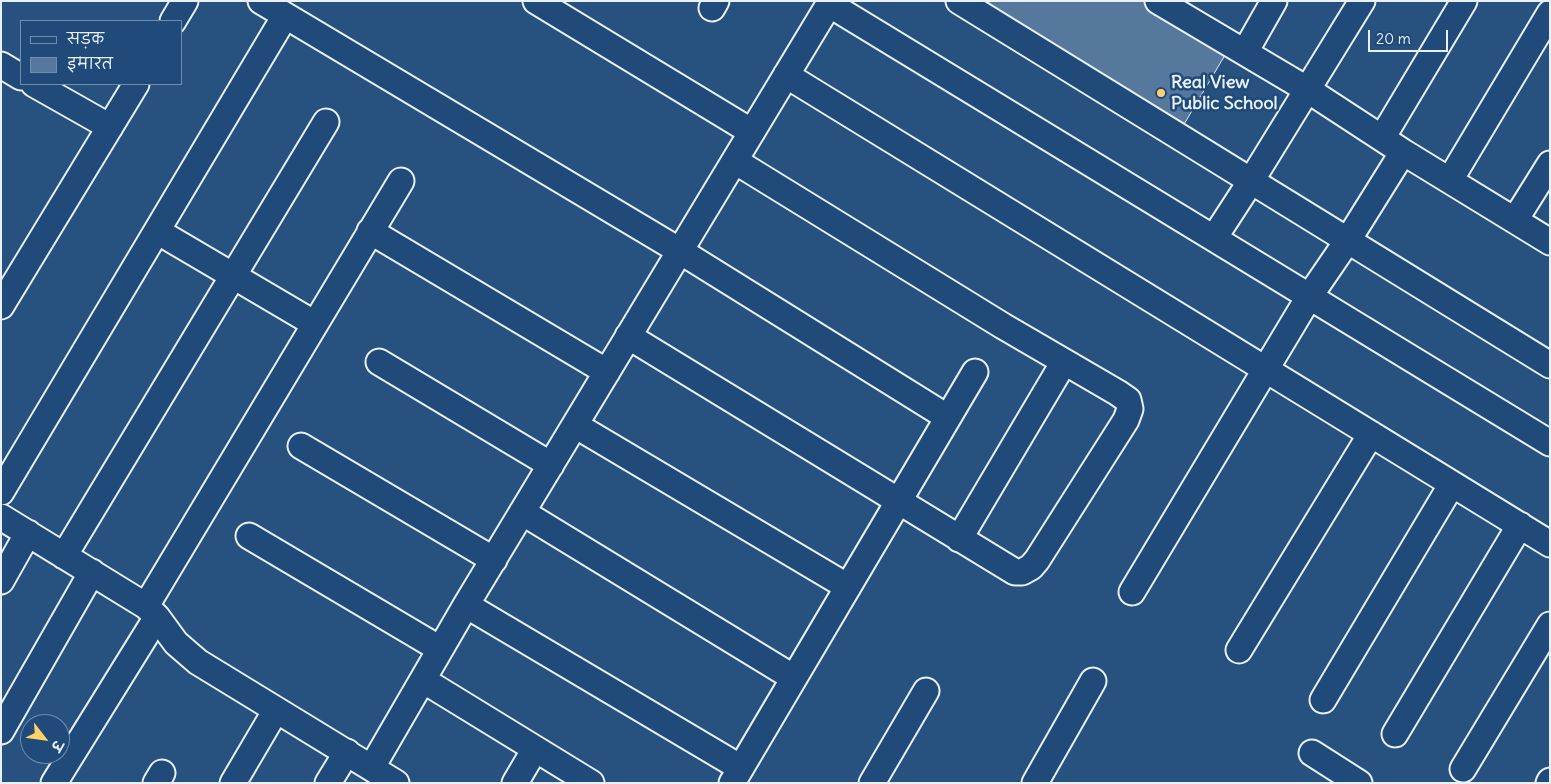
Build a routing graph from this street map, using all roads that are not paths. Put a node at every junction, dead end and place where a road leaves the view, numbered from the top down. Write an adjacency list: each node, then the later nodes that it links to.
1 (185, 1): 12 (street)
2 (260, 1): 11 (street)
3 (536, 1): 22 (street)
4 (959, 1): 29 (street)
5 (1158, 1): 13 (street)
6 (1274, 1): 13 (street)
7 (1362, 1): 19 (street)
8 (1464, 1): 23 (street)
9 (830, 3): 15 (street); 33 (street)
10 (1550, 13): 27 (street)
11 (285, 16): 31 (street); 36 (street)
12 (174, 20)
13 (1245, 52): 19 (street)
14 (1, 65): 16 (street)
15 (786, 75): 22 (street); 45 (street)
16 (20, 76)
17 (36, 85): 21 (street)
18 (135, 85): 21 (street)
19 (1308, 90): 23 (street); 29 (street)
20 (326, 122): 37 (street)
21 (110, 127): 39 (street)
22 (752, 132): 25 (street)
23 (1382, 138): 24 (street)
24 (1403, 152): 27 (street); 34 (street)
25 (735, 161): 36 (street); 43 (street)
26 (1550, 164): 30 (street)
27 (1450, 180): 30 (street)
28 (401, 181): 32 (street)
29 (1251, 181): 33 (street); 34 (street)
30 (1515, 220): 35 (street)
31 (157, 231): 37 (street); 55 (street)
32 (370, 232): 40 (street); 46 (street)
33 (1214, 238): 38 (street)
34 (1348, 240): 38 (street); 44 (street)
35 (1550, 242)
36 (680, 251): 41 (street); 48 (street)
37 (233, 276): 40 (street); 64 (street)
38 (1309, 297): 45 (street); 51 (street)
39 (1, 306)
40 (315, 324): 71 (street)
41 (628, 336): 46 (street); 56 (street)
42 (379, 362): 53 (street)
43 (1064, 362): 62 (street); 62 (street)
44 (1550, 366)
45 (1266, 370): 50 (street); 69 (street)
46 (607, 372): 49 (street)
47 (975, 372): 48 (street)
48 (947, 417): 56 (street)
49 (575, 425): 53 (street); 68 (street)
50 (1371, 434): 54 (street); 74 (street)
51 (1550, 443)
52 (301, 446): 65 (street)
53 (551, 465): 57 (street)
54 (1452, 484): 59 (street); 79 (street)
55 (1, 492)
56 (898, 501): 62 (street); 68 (street)
57 (522, 512): 65 (street); 75 (street)
58 (1, 517): 60 (street)
59 (1520, 526): 63 (street); 82 (street)
60 (28, 533): 64 (street); 67 (street)
61 (249, 536): 73 (street)
62 (959, 539)
63 (1550, 544)
64 (64, 556): 66 (street)
65 (494, 560): 70 (street)
66 (92, 572): 71 (street); 81 (street)
67 (1, 581)
68 (848, 588): 75 (street)
69 (1132, 592)
70 (466, 605): 73 (street); 88 (street)
71 (152, 611): 80 (street); 89 (street)
72 (1550, 625): 87 (street)
73 (440, 649): 76 (street)
74 (1238, 650)
75 (794, 678): 88 (street)
76 (423, 680): 83 (street); 86 (street)
77 (1093, 681): 96 (street)
78 (926, 691): 95 (street)
79 (1323, 700)
80 (276, 710): 84 (street); 90 (street)
81 (1, 731)
82 (1395, 734)
83 (535, 749): 93 (street); 94 (street)
84 (346, 752): 86 (street); 91 (street)
85 (1312, 753): 97 (street)
86 (372, 768): 92 (street)
87 (1463, 768)
88 (736, 775)
89 (54, 783)
90 (232, 783)
91 (328, 783)
92 (396, 783)
93 (515, 783)
94 (591, 783)
95 (872, 783)
96 (1035, 783)
97 (1359, 783)

